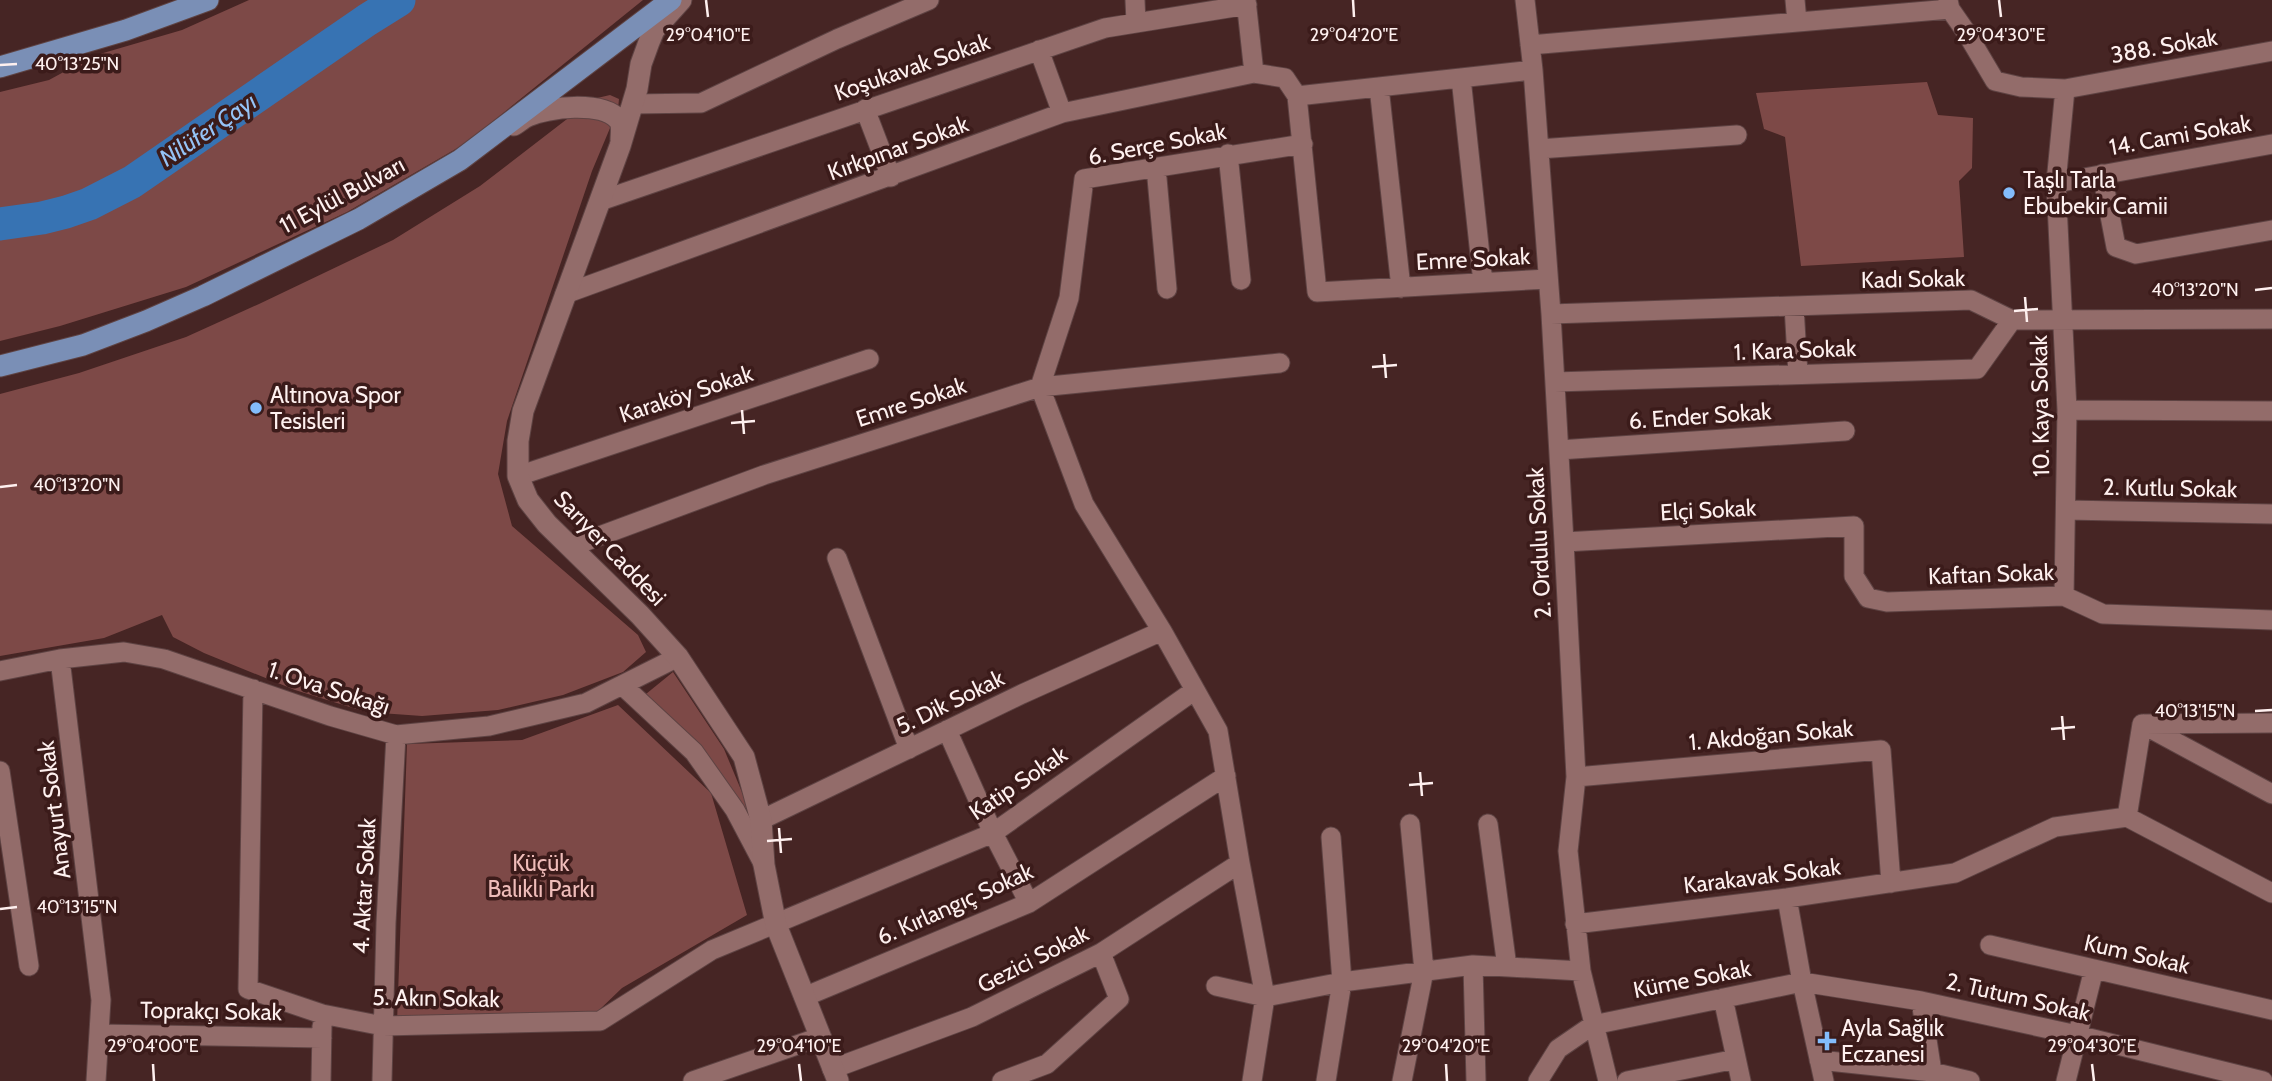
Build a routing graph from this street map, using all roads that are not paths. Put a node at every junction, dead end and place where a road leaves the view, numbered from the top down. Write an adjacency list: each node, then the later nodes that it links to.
1 (208, 0): 15 (main road)
2 (671, 0): 31 (main road, 11 Eylül Bulvarı)
3 (681, 0): 22 (street, Sarıyer Caddesi)
4 (929, 0): 22 (street)
5 (1135, 0): 11 (street)
6 (1525, 0): 12 (street, 2. Ordulu Sokak)
7 (1795, 0): 10 (street)
8 (1246, 3): 11 (street, Koşukavak Sokak); 17 (street)
9 (1949, 5): 10 (street); 20 (street, 388. Sokak)
10 (1797, 22): 12 (street)
11 (1136, 23): 13 (street, Koşukavak Sokak)
12 (1530, 45): 16 (street, 2. Ordulu Sokak)
13 (1039, 50): 23 (street, Koşukavak Sokak); 24 (street)
14 (2272, 51): 20 (street, 388. Sokak)
15 (0, 67)
16 (1533, 69): 18 (street); 29 (street, 2. Ordulu Sokak)
17 (1254, 73): 21 (street, Kırkpınar Sokak); 24 (street, Kırkpınar Sokak)
18 (1461, 78): 19 (street); 40 (street)
19 (1380, 87): 21 (street); 41 (street)
20 (2065, 89): 35 (street, 10. Kaya Sokak)
21 (1297, 96): 26 (street)
22 (632, 104): 28 (street, Sarıyer Caddesi)
23 (865, 109): 34 (street); 36 (street, Koşukavak Sokak)
24 (1062, 113): 34 (street, Kırkpınar Sokak)
25 (1737, 135): 29 (street)
26 (1303, 144): 30 (street, 6. Serçe Sokak); 41 (street, Emre Sokak)
27 (2272, 144): 33 (street, 14. Cami Sokak)
28 (620, 146): 31 (street); 36 (street, Sarıyer Caddesi)
29 (1539, 149): 38 (street, 2. Ordulu Sokak)
30 (1228, 155): 32 (street, 6. Serçe Sokak); 39 (street)
31 (465, 156): 51 (main road, 11 Eylül Bulvarı)
32 (1156, 167): 42 (street); 54 (street, 6. Serçe Sokak)
33 (2102, 174): 35 (street, 14. Cami Sokak); 37 (street)
34 (891, 177): 43 (street, Kırkpınar Sokak)
35 (2056, 183): 48 (street, 10. Kaya Sokak)
36 (600, 201): 43 (street, Sarıyer Caddesi)
37 (2272, 230)
38 (1548, 279): 40 (street, Emre Sokak); 45 (street, 2. Ordulu Sokak)
39 (1241, 280)
40 (1483, 283): 41 (street, Emre Sokak)
41 (1401, 288)
42 (1167, 289)
43 (565, 295): 59 (street, Sarıyer Caddesi)
44 (1794, 306): 45 (street, Kadı Sokak); 47 (street, Kadı Sokak); 52 (street)
45 (1551, 314): 53 (street, 2. Ordulu Sokak)
46 (2272, 318): 48 (street, Kadı Sokak)
47 (2012, 320): 48 (street, Kadı Sokak); 52 (street, 1. Kara Sokak)
48 (2063, 320): 55 (street, 10. Kaya Sokak)
49 (869, 359): 59 (street, Karaköy Sokak)
50 (1280, 363): 54 (street, Emre Sokak)
51 (0, 366)
52 (1798, 374): 53 (street, 1. Kara Sokak)
53 (1555, 382): 58 (street, 2. Ordulu Sokak)
54 (1040, 387): 64 (street, Emre Sokak); 68 (street)
55 (2067, 410): 56 (street); 60 (street, 10. Kaya Sokak)
56 (2272, 411)
57 (1845, 431): 58 (street, 6. Ender Sokak)
58 (1559, 450): 63 (street, 2. Ordulu Sokak)
59 (518, 476): 64 (street, Sarıyer Caddesi)
60 (2067, 510): 61 (street, 2. Kutlu Sokak); 66 (street, 10. Kaya Sokak)
61 (2272, 514)
62 (1854, 526): 63 (street, Elçi Sokak); 66 (street, Kaftan Sokak)
63 (1564, 542): 82 (street, 2. Ordulu Sokak)
64 (570, 547): 69 (street, Sarıyer Caddesi)
65 (836, 558): 79 (street)
66 (2064, 596): 67 (street, Kaftan Sokak)
67 (2272, 620)
68 (1161, 631): 74 (street); 77 (street, 5. Dik Sokak)
69 (678, 657): 72 (street, 1. Ova Sokağı); 85 (street, Sarıyer Caddesi)
70 (60, 659): 71 (street, 1. Ova Sokağı); 73 (street, 1. Ova Sokağı); 117 (street, Anayurt Sokak)
71 (0, 671)
72 (622, 685): 78 (street, 1. Ova Sokağı); 91 (street)
73 (253, 690): 78 (street, 1. Ova Sokağı); 114 (street, 5. Akın Sokak)
74 (1195, 690): 81 (street); 88 (street, Katip Sokak)
75 (2272, 723): 76 (street)
76 (2142, 724): 83 (street); 84 (street)
77 (947, 730): 79 (street, 5. Dik Sokak); 88 (street)
78 (396, 735): 116 (street, 4. Aktar Sokak)
79 (909, 749): 85 (street, 5. Dik Sokak)
80 (0, 771): 101 (street, Anayurt Sokak)
81 (1226, 776): 90 (street); 95 (street, 6. Kırlangıç Sokak)
82 (1576, 777): 92 (street, 1. Akdoğan Sokak); 96 (street, 2. Ordulu Sokak)
83 (2272, 794)
84 (2127, 817): 92 (street, Karakavak Sokak); 93 (street)
85 (761, 820): 91 (street, Sarıyer Caddesi)
86 (1410, 824): 104 (street)
87 (1488, 824): 102 (street)
88 (993, 833): 95 (street); 97 (street, Katip Sokak)
89 (1331, 837): 106 (street)
90 (1240, 863): 99 (street, Gezici Sokak); 110 (street)
91 (764, 866): 97 (street, Sarıyer Caddesi)
92 (1891, 883): 94 (street, Karakavak Sokak)
93 (2272, 893)
94 (1787, 898): 96 (street, Karakavak Sokak); 107 (street)
95 (1029, 903): 109 (street, 6. Kırlangıç Sokak)
96 (1575, 924): 105 (street, 2. Ordulu Sokak)
97 (776, 925): 109 (street, Sarıyer Caddesi); 116 (street, 5. Akın Sokak)
98 (1990, 945): 103 (street, Kum Sokak)
99 (1101, 953): 124 (street, Gezici Sokak); 129 (street)
100 (1473, 965): 102 (street); 104 (street); 133 (street)
101 (29, 966)
102 (1507, 967): 105 (street)
103 (2094, 969): 113 (street, Kum Sokak); 118 (street)
104 (1424, 971): 106 (street); 132 (street)
105 (1581, 971): 115 (street, 2. Ordulu Sokak)
106 (1342, 982): 110 (street); 131 (street)
107 (1802, 982): 111 (street, Küme Sokak); 112 (street, 2. Tutum Sokak); 122 (street)
108 (1216, 986): 110 (street)
109 (804, 997): 119 (street, Sarıyer Caddesi)
110 (1265, 997): 130 (street)
111 (1723, 998): 115 (street, Küme Sokak); 121 (street)
112 (1921, 1001): 118 (street, 2. Tutum Sokak); 123 (street)
113 (2272, 1010)
114 (322, 1014): 116 (street, 5. Akın Sokak); 120 (street)
115 (1593, 1025): 134 (street); 135 (street, 2. Ordulu Sokak)
116 (383, 1026): 127 (street, 4. Aktar Sokak)
117 (99, 1034): 120 (street, Toprakçı Sokak); 125 (street, Anayurt Sokak)
118 (2077, 1035): 140 (street); 141 (street, 2. Tutum Sokak)
119 (820, 1037): 124 (street, Sarıyer Caddesi); 128 (street)
120 (322, 1038): 126 (street)
121 (1736, 1059): 136 (street); 137 (street)
122 (1819, 1060): 123 (street); 138 (street)
123 (1932, 1072): 139 (street)
124 (835, 1075)
125 (96, 1081)
126 (321, 1081)
127 (382, 1081)
128 (694, 1081)
129 (1002, 1081)
130 (1252, 1081)
131 (1326, 1081)
132 (1402, 1081)
133 (1476, 1081)
134 (1538, 1081)
135 (1608, 1081)
136 (1627, 1081)
137 (1741, 1081)
138 (1824, 1081)
139 (1970, 1081)
140 (2066, 1081)
141 (2263, 1081)

